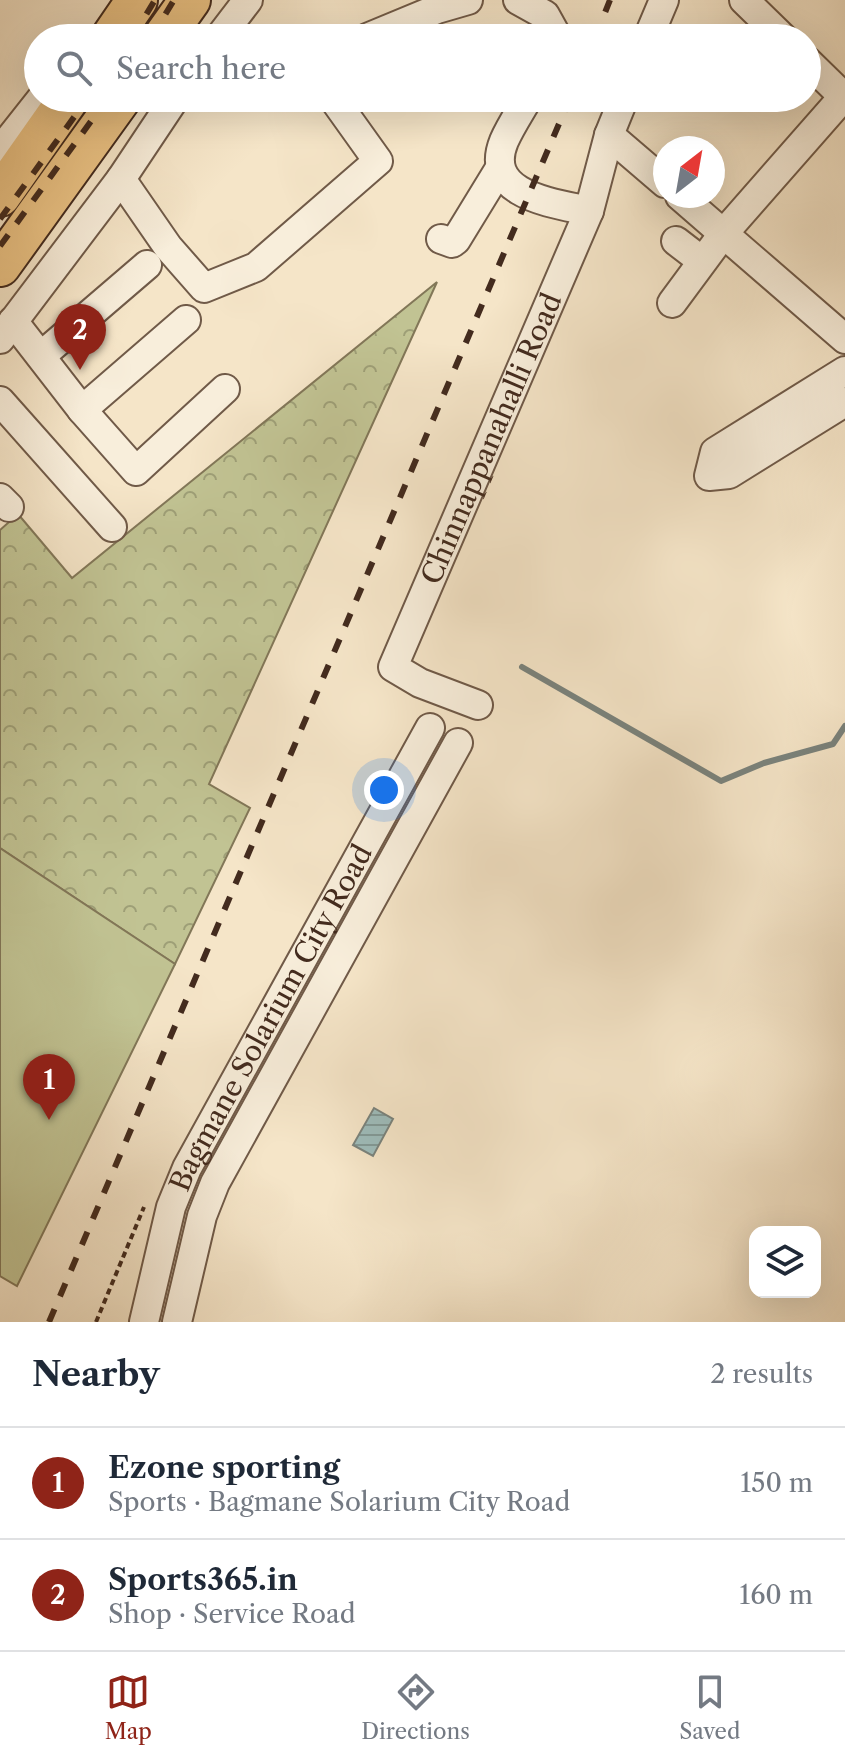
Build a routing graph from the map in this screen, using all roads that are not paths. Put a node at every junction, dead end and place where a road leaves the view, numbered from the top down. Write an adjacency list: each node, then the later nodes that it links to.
1 (117, 0): 9 (street)
2 (137, 0): 10 (highway)
3 (190, 0): 11 (highway)
4 (248, 0): 12 (street)
5 (468, 0): 13 (street)
6 (518, 0): 14 (street)
7 (664, 0): 15 (street)
8 (744, 0): 16 (street)
9 (99, 24)
10 (121, 24)
11 (173, 24)
12 (230, 24)
13 (401, 24)
14 (550, 24)
15 (654, 24)
16 (769, 24)
17 (821, 74): 18 (street)
18 (845, 97): 34 (street)
19 (31, 112): 27 (street)
20 (59, 112): 31 (highway)
21 (111, 112): 39 (highway)
22 (166, 112): 30 (street)
23 (343, 112): 30 (street)
24 (520, 112): 28 (street)
25 (618, 112): 26 (street, Chinnappanahalli Road)
26 (609, 135): 29 (street); 33 (street, Chinnappanahalli Road)
27 (0, 151)
28 (500, 168): 33 (street); 35 (street)
29 (653, 173)
30 (121, 179): 42 (street)
31 (0, 196)
32 (694, 208): 34 (street)
33 (589, 211): 51 (street, Chinnappanahalli Road)
34 (723, 234): 37 (street); 43 (street)
35 (441, 239)
36 (676, 241): 37 (street)
37 (702, 261): 40 (street)
38 (147, 265): 44 (street)
39 (0, 266)
40 (672, 303)
41 (186, 320): 49 (street)
42 (6, 330): 44 (street)
43 (845, 339)
44 (41, 356): 49 (street)
45 (845, 371): 48 (street)
46 (225, 389): 49 (street)
47 (0, 401): 50 (street)
48 (845, 402)
49 (82, 410)
50 (112, 527)
51 (478, 705)
52 (430, 728): 54 (street, Bagmane Solarium City Road)
53 (458, 743): 55 (street, Bagmane Solarium City Road)
54 (144, 1322)
55 (177, 1322)

